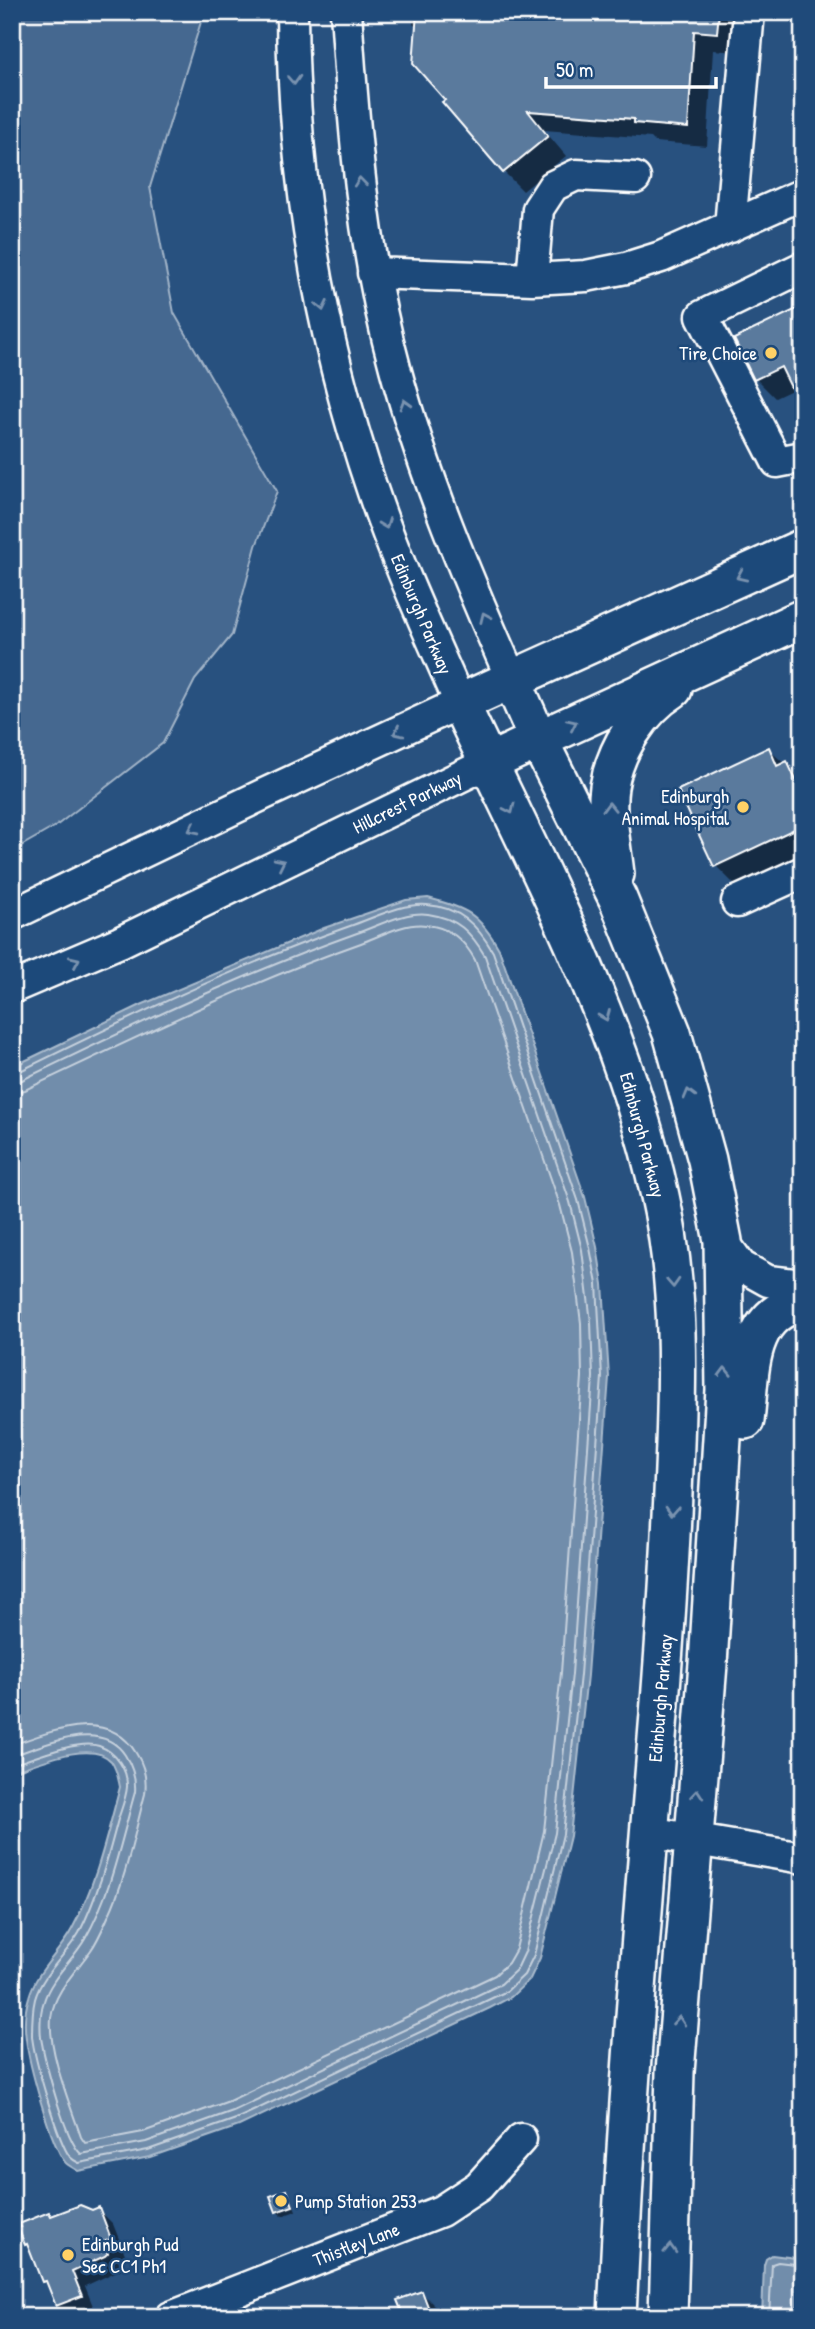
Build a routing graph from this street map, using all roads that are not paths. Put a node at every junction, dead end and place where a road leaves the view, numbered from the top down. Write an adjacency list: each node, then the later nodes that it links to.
1 (292, 12): 15 (street, Edinburgh Parkway, one-way to 15)
2 (346, 12): 8 (street, one-way to 2)
3 (749, 12): 6 (street)
4 (635, 178): 9 (street)
5 (802, 195): 6 (street)
6 (730, 227): 9 (street)
7 (803, 267): 10 (street)
8 (373, 273): 9 (street); 14 (street, one-way to 8)
9 (532, 279)
10 (803, 457)
11 (803, 548): 14 (main road, one-way to 14)
12 (803, 618): 13 (main road, Hillcrest Parkway)
13 (736, 649): 16 (main road, Hillcrest Parkway, one-way to 13); 19 (main road, one-way to 13)
14 (512, 680): 15 (main road); 16 (main road)
15 (460, 703): 17 (main road, Edinburgh Parkway); 21 (street, one-way to 21)
16 (538, 739): 17 (main road, Hillcrest Parkway); 19 (main road)
17 (488, 763): 22 (street, Hillcrest Parkway, one-way to 17); 23 (main road, Edinburgh Parkway, one-way to 23)
18 (803, 872): 20 (street)
19 (618, 899): 24 (main road, one-way to 19)
20 (737, 902)
21 (12, 915)
22 (12, 988)
23 (661, 1198): 24 (main road); 29 (main road, Edinburgh Parkway, one-way to 29)
24 (723, 1256): 25 (street); 26 (street); 28 (main road, one-way to 24)
25 (803, 1285)
26 (803, 1293)
27 (803, 1302): 28 (main road)
28 (711, 1613): 30 (main road, one-way to 28)
29 (649, 1832): 30 (street); 34 (main road, Edinburgh Parkway)
30 (694, 1839): 31 (street); 35 (main road, one-way to 30)
31 (803, 1858)
32 (521, 2139): 33 (street, Thistley Lane)
33 (171, 2317)
34 (617, 2317)
35 (668, 2317)

